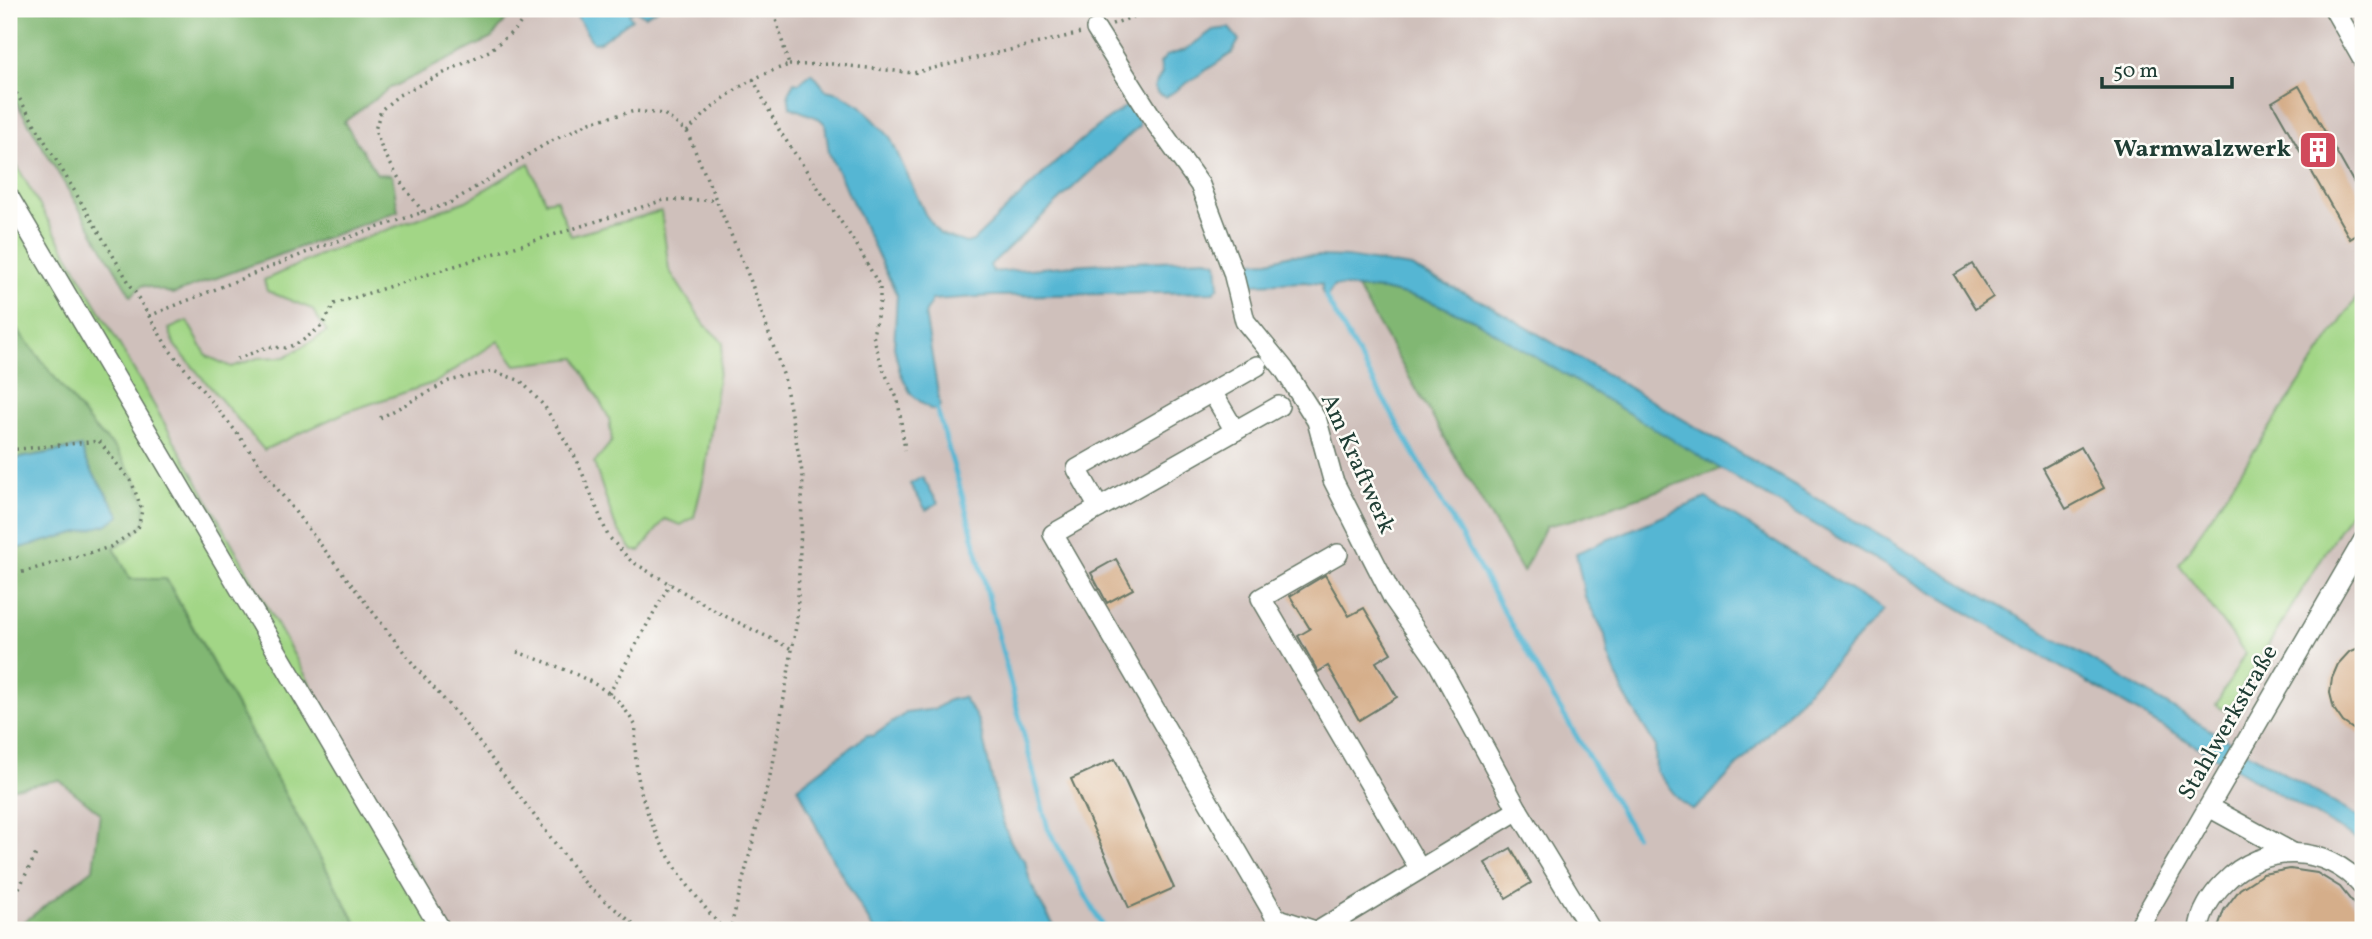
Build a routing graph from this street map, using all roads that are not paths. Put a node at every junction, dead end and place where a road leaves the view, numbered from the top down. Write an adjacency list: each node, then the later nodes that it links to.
1 (2334, 9): 3 (street)
2 (1096, 29): 13 (street, Am Kraftwerk)
3 (2363, 60)
4 (9, 197): 17 (street)
5 (1257, 366): 6 (street)
6 (1212, 391): 8 (street); 9 (street)
7 (1279, 406): 8 (street)
8 (1235, 431): 9 (street)
9 (1099, 508): 18 (street)
10 (2363, 541): 12 (street, Stahlwerkstraße)
11 (1338, 554): 15 (street)
12 (2209, 807): 14 (street); 21 (street, Stahlwerkstraße)
13 (1518, 810): 15 (street); 20 (street, Am Kraftwerk)
14 (2291, 852): 16 (street); 22 (street)
15 (1419, 868): 19 (street)
16 (2360, 881)
17 (442, 930)
18 (1312, 930)
19 (1320, 930)
20 (1591, 930)
21 (2137, 930)
22 (2199, 930)

